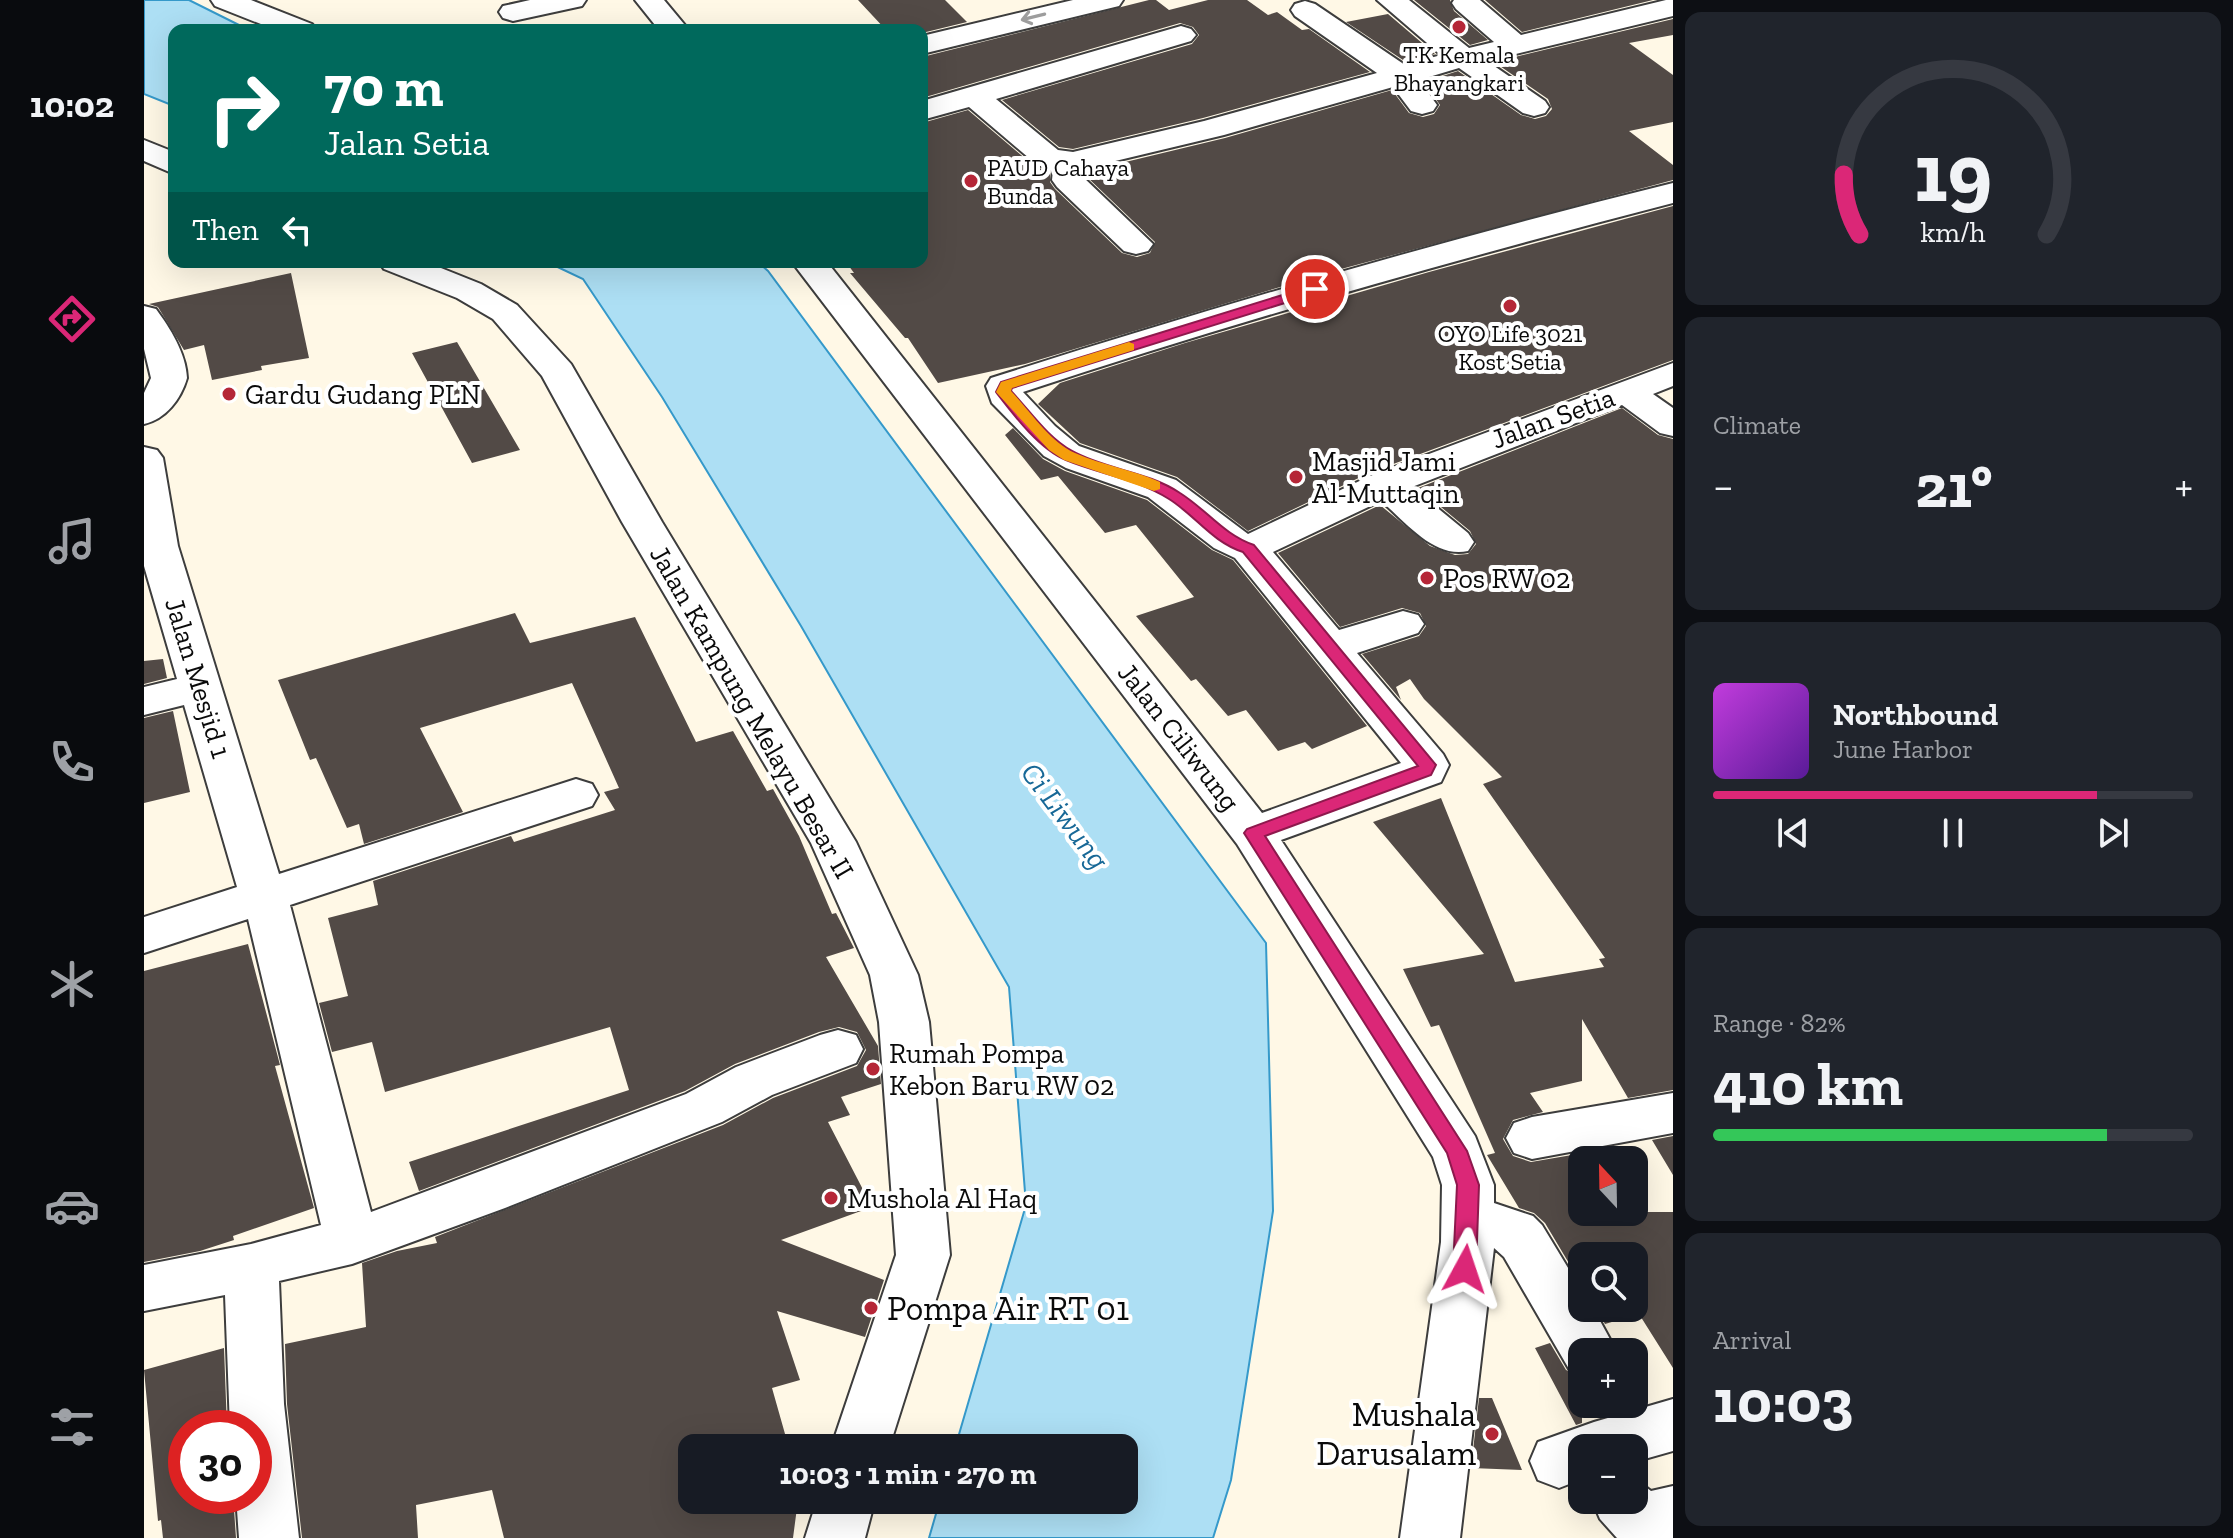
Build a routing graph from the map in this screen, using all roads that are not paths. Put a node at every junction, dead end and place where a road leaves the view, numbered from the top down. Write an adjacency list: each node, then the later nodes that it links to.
1 (225, 0): 10 (street)
2 (572, 0): 9 (street)
3 (649, 0): 11 (street)
4 (1109, 0): 13 (street, one-way to 13)
5 (1391, 0): 15 (street)
6 (1466, 3): 14 (street)
7 (1673, 7): 14 (street)
8 (1305, 10): 17 (street)
9 (513, 12)
10 (287, 24)
11 (669, 24)
12 (1181, 35): 18 (street)
13 (928, 44)
14 (1516, 45): 15 (street); 16 (street)
15 (1463, 58): 17 (street); 20 (street)
16 (1541, 64)
17 (1400, 75): 19 (street); 24 (street)
18 (974, 96): 21 (street); 24 (street)
19 (1422, 105)
20 (1534, 107)
21 (928, 109)
22 (144, 149): 23 (street)
23 (168, 161)
24 (1073, 162): 26 (street)
25 (1673, 193): 38 (street)
26 (1136, 244)
27 (411, 268): 56 (street, Jalan Kampung Melayu Besar II)
28 (814, 268): 44 (street, Jalan Ciliwung)
29 (144, 316): 32 (street)
30 (1673, 374): 31 (street, Jalan Setia)
31 (1626, 391): 33 (street); 35 (street, Jalan Setia)
32 (144, 413)
33 (1673, 425)
34 (144, 458): 37 (street, Jalan Mesjid 1)
35 (1384, 484): 36 (street); 38 (street, Jalan Setia)
36 (1454, 542)
37 (151, 548): 41 (street, Jalan Mesjid 1)
38 (1249, 549): 40 (street)
39 (1403, 624): 40 (street)
40 (1328, 648): 44 (street)
41 (202, 687): 42 (street); 45 (street, Jalan Mesjid 1)
42 (144, 701)
43 (576, 795): 45 (street)
44 (1253, 833): 50 (street, Jalan Ciliwung)
45 (263, 896): 46 (street); 51 (street, Jalan Mesjid 1)
46 (144, 935)
47 (838, 1049): 51 (street)
48 (1673, 1113): 49 (street)
49 (1532, 1138)
50 (1469, 1216): 54 (street); 63 (street, Jalan Ciliwung)
51 (352, 1241): 52 (street)
52 (251, 1267): 53 (street); 61 (street)
53 (144, 1288)
54 (1581, 1338)
55 (1673, 1425): 57 (street)
56 (865, 1434)
57 (1643, 1434)
58 (842, 1514): 62 (street)
59 (1634, 1514): 60 (street)
60 (1673, 1514)
61 (269, 1538)
62 (835, 1538)
63 (1430, 1538)

